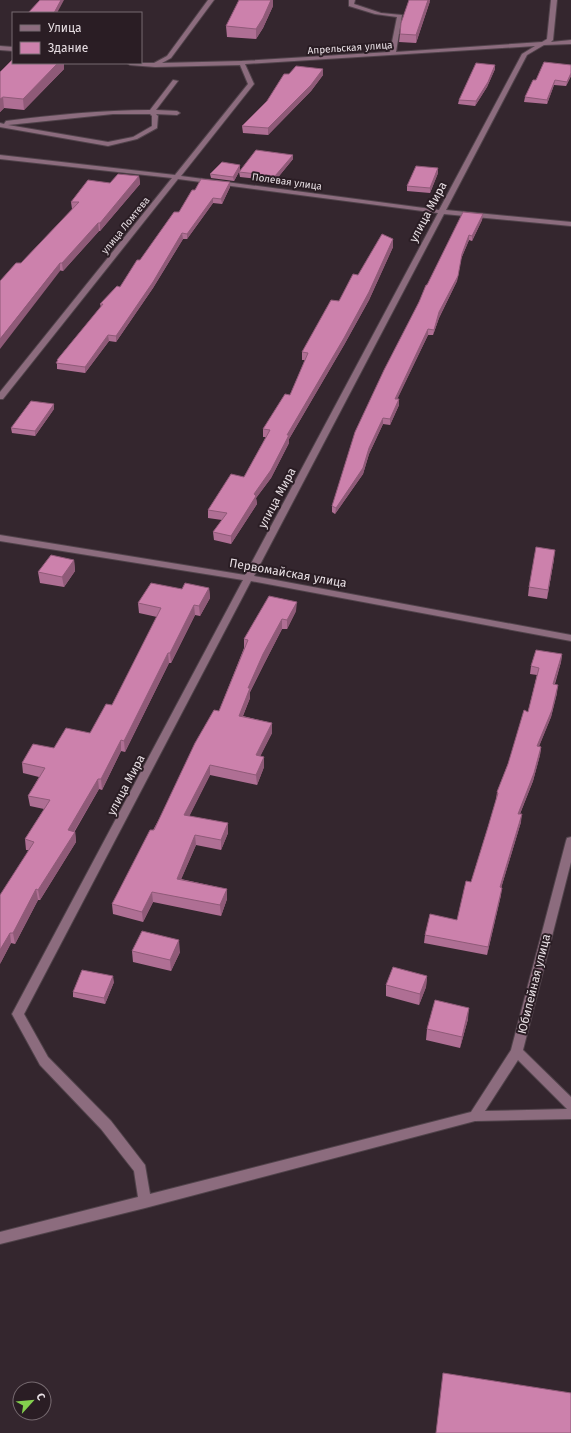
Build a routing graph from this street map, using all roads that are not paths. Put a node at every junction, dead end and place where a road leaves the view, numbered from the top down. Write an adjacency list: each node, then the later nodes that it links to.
1 (211, 0): 12 (street)
2 (352, 0): 8 (street)
3 (554, 0): 5 (street, улица Мира)
4 (571, 42): 5 (street, Апрельская улица)
5 (542, 44): 8 (street, Апрельская улица); 19 (street, улица Мира)
6 (0, 48): 7 (street)
7 (10, 49): 9 (street)
8 (393, 53): 10 (street, Апрельская улица)
9 (0, 55)
10 (242, 63): 12 (street, Апрельская улица); 18 (street, улица Ломтева)
11 (142, 64): 12 (street, Апрельская улица)
12 (155, 65)
13 (175, 81): 14 (street)
14 (152, 112): 15 (street); 16 (street); 16 (street)
15 (177, 113)
16 (0, 125)
17 (0, 157): 18 (street, Полевая улица)
18 (177, 177): 19 (street, Полевая улица); 21 (street, улица Ломтева)
19 (442, 212): 20 (street, Полевая улица); 23 (street, улица Мира)
20 (571, 224)
21 (0, 397)
22 (0, 538): 23 (street, Первомайская улица)
23 (248, 578): 24 (street, Первомайская улица); 30 (street, улица Мира)
24 (571, 638)
25 (571, 841): 26 (street, Юбилейная улица)
26 (517, 1051): 27 (street); 29 (street, Юбилейная улица)
27 (571, 1105)
28 (571, 1114): 29 (street)
29 (475, 1116): 30 (street)
30 (145, 1202): 31 (street)
31 (0, 1238)

